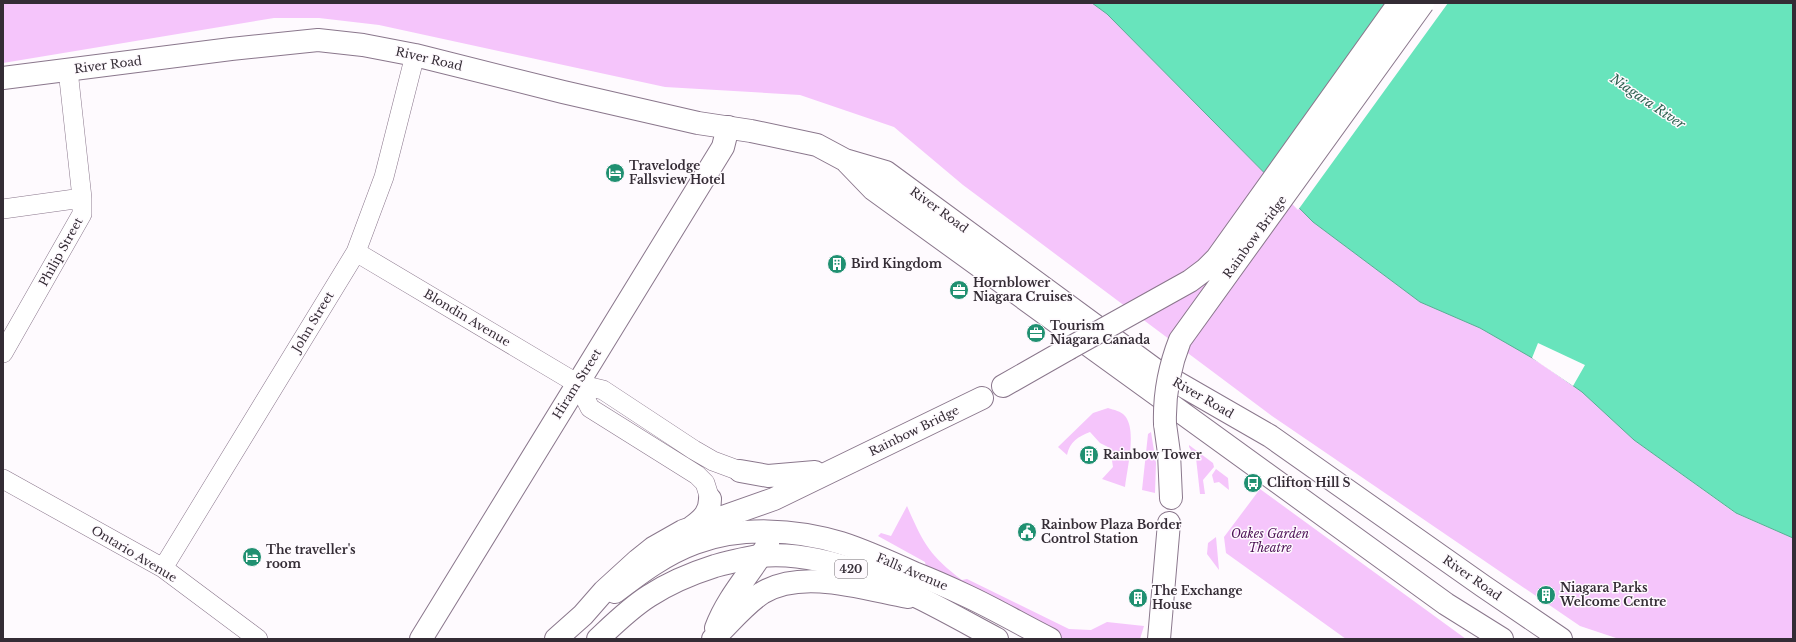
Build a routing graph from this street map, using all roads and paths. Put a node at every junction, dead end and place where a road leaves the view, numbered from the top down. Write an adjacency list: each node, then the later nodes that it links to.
1 (1399, 3): 13 (main road, Rainbow Bridge, bridge)
2 (1423, 3): 18 (main road, Rainbow Bridge, bridge)
3 (415, 55): 4 (main road, River Road); 6 (main road, River Road); 10 (street, John Street)
4 (68, 70): 5 (main road, River Road); 8 (street, Philip Street)
5 (3, 78)
6 (728, 127): 7 (main road, River Road); 12 (main road, Hiram Street)
7 (845, 160): 35 (main road, River Road); 36 (main road, River Road)
8 (82, 198): 9 (street); 11 (street, Philip Street)
9 (3, 209)
10 (356, 252): 12 (street, Blondin Avenue); 24 (street, John Street)
11 (3, 353)
12 (578, 384): 16 (street, Blondin Avenue); 19 (street); 28 (main road, Hiram Street)
13 (1003, 386)
14 (982, 398): 15 (main road, Rainbow Bridge)
15 (846, 464): 16 (main road); 21 (main road)
16 (740, 470)
17 (3, 479): 24 (street, Ontario Avenue)
18 (1171, 498)
19 (710, 499): 21 (main road)
20 (1169, 523): 34 (main road)
21 (692, 527): 26 (main road)
22 (775, 532): 23 (main road); 26 (main road, Falls Avenue); 33 (main road, Falls Avenue / 420)
23 (760, 556): 25 (main road, Falls Avenue / 420); 30 (main road, Falls Avenue / 420); 31 (main road)
24 (163, 568): 27 (street, Ontario Avenue)
25 (921, 599): 31 (main road); 32 (main road, Falls Avenue / 420)
26 (583, 615): 29 (main road, Falls Avenue)
27 (258, 639)
28 (421, 639)
29 (556, 639)
30 (598, 639)
31 (713, 639)
32 (997, 639)
33 (1050, 639)
34 (1159, 639)
35 (1502, 639)
36 (1561, 639)

